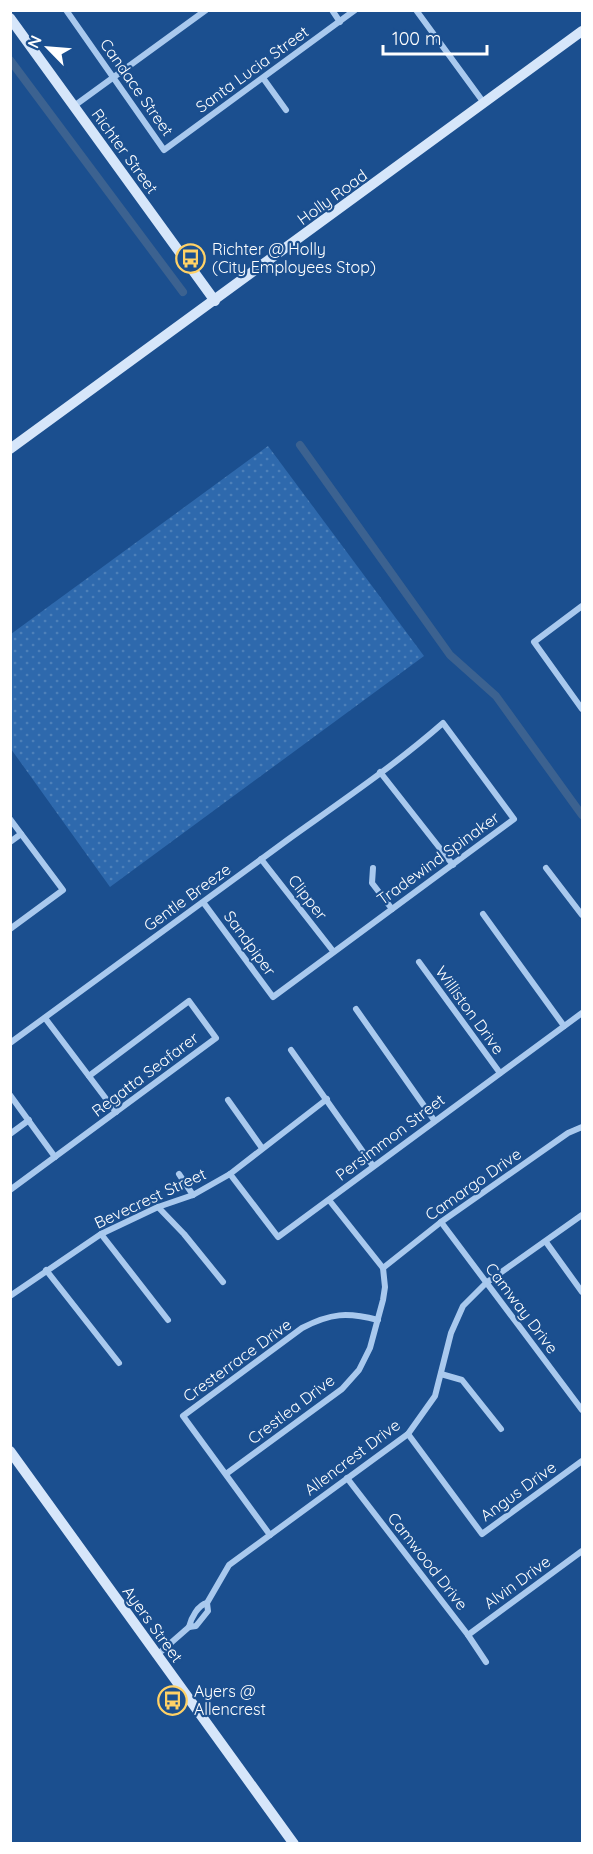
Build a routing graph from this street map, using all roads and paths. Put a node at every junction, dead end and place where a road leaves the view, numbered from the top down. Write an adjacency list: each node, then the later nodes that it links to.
1 (66, 10): 9 (street, Candace Street)
2 (206, 10): 9 (street)
3 (332, 10): 7 (street)
4 (355, 10): 7 (street, Santa Lucia Street)
5 (416, 10): 11 (street)
6 (10, 18): 12 (main road, Richter Street)
7 (340, 22): 10 (street, Santa Lucia Street)
8 (582, 31): 11 (main road, Holly Road)
9 (114, 78): 12 (street); 14 (street, Candace Street)
10 (263, 78): 13 (street); 14 (street, Santa Lucia Street)
11 (484, 104): 15 (main road, Holly Road)
12 (75, 106): 15 (main road, Richter Street)
13 (286, 110)
14 (164, 150)
15 (215, 301): 16 (main road, Holly Road)
16 (10, 449)
17 (582, 606): 18 (street)
18 (582, 708)
19 (380, 772): 23 (street, Gentle Breeze); 24 (street); 24 (street, Tradewind Spinaker)
20 (10, 819): 21 (street)
21 (21, 834): 22 (street); 31 (street)
22 (10, 842)
23 (261, 859): 27 (street, Gentle Breeze); 32 (street, Clipper)
24 (453, 865): 28 (street, Tradewind Spinaker)
25 (373, 868): 28 (street)
26 (546, 868): 30 (street)
27 (203, 902): 32 (street, Sandpiper); 36 (street, Gentle Breeze)
28 (392, 909): 32 (street, Tradewind Spinaker)
29 (483, 914): 37 (street)
30 (582, 915)
31 (10, 929)
32 (333, 951)
33 (419, 962): 40 (street, Williston Drive)
34 (357, 1009): 47 (street)
35 (582, 1013): 37 (street, Persimmon Street)
36 (45, 1018): 38 (street, Gentle Breeze); 41 (street)
37 (564, 1026): 40 (street, Persimmon Street)
38 (10, 1044)
39 (291, 1050): 44 (street)
40 (500, 1073): 47 (street, Persimmon Street)
41 (89, 1076): 45 (street); 45 (street, Regatta Seafarer)
42 (10, 1095): 46 (street)
43 (228, 1100): 50 (street)
44 (327, 1100): 50 (street, Bevecrest Street); 52 (street)
45 (116, 1112): 51 (street, Regatta Seafarer)
46 (29, 1120): 49 (street); 51 (street)
47 (434, 1120): 52 (street, Persimmon Street)
48 (582, 1127): 60 (street, Camargo Drive)
49 (10, 1134)
50 (262, 1148): 54 (street, Bevecrest Street)
51 (55, 1157): 55 (street, Regatta Seafarer)
52 (373, 1166): 57 (street, Persimmon Street)
53 (179, 1174): 56 (street)
54 (230, 1174): 56 (street, Bevecrest Street); 57 (street, Persimmon Street)
55 (10, 1190)
56 (193, 1195): 58 (street, Bevecrest Street)
57 (329, 1200): 63 (street)
58 (158, 1207): 61 (street, Bevecrest Street); 65 (street)
59 (582, 1215): 62 (street, Allencrest Drive)
60 (441, 1222): 63 (street, Camargo Drive); 66 (street, Camway Drive)
61 (101, 1234): 64 (street, Bevecrest Street); 69 (street)
62 (546, 1242): 66 (street, Allencrest Drive); 67 (street)
63 (382, 1269): 70 (street, Crestlea Drive)
64 (46, 1270): 68 (street, Bevecrest Street); 71 (street)
65 (223, 1282)
66 (486, 1283): 72 (street, Allencrest Drive); 73 (street, Camway Drive)
67 (582, 1292)
68 (10, 1296)
69 (168, 1320)
70 (378, 1320): 78 (street, Crestlea Drive); 78 (street, Cresterrace Drive)
71 (119, 1363)
72 (441, 1374): 74 (street); 75 (street, Allencrest Drive)
73 (582, 1410)
74 (501, 1429)
75 (408, 1434): 77 (street, Angus Drive); 79 (street, Allencrest Drive)
76 (10, 1451): 83 (main road, Ayers Street)
77 (582, 1461)
78 (226, 1474): 80 (street, Cresterrace Drive)
79 (347, 1478): 80 (street, Allencrest Drive); 82 (street, Camwood Drive)
80 (270, 1534): 83 (street, Allencrest Drive)
81 (582, 1551): 82 (street, Alvin Drive)
82 (468, 1635): 84 (street, Camwood Drive)
83 (157, 1655): 85 (main road, Ayers Street)
84 (486, 1662)
85 (294, 1844)

